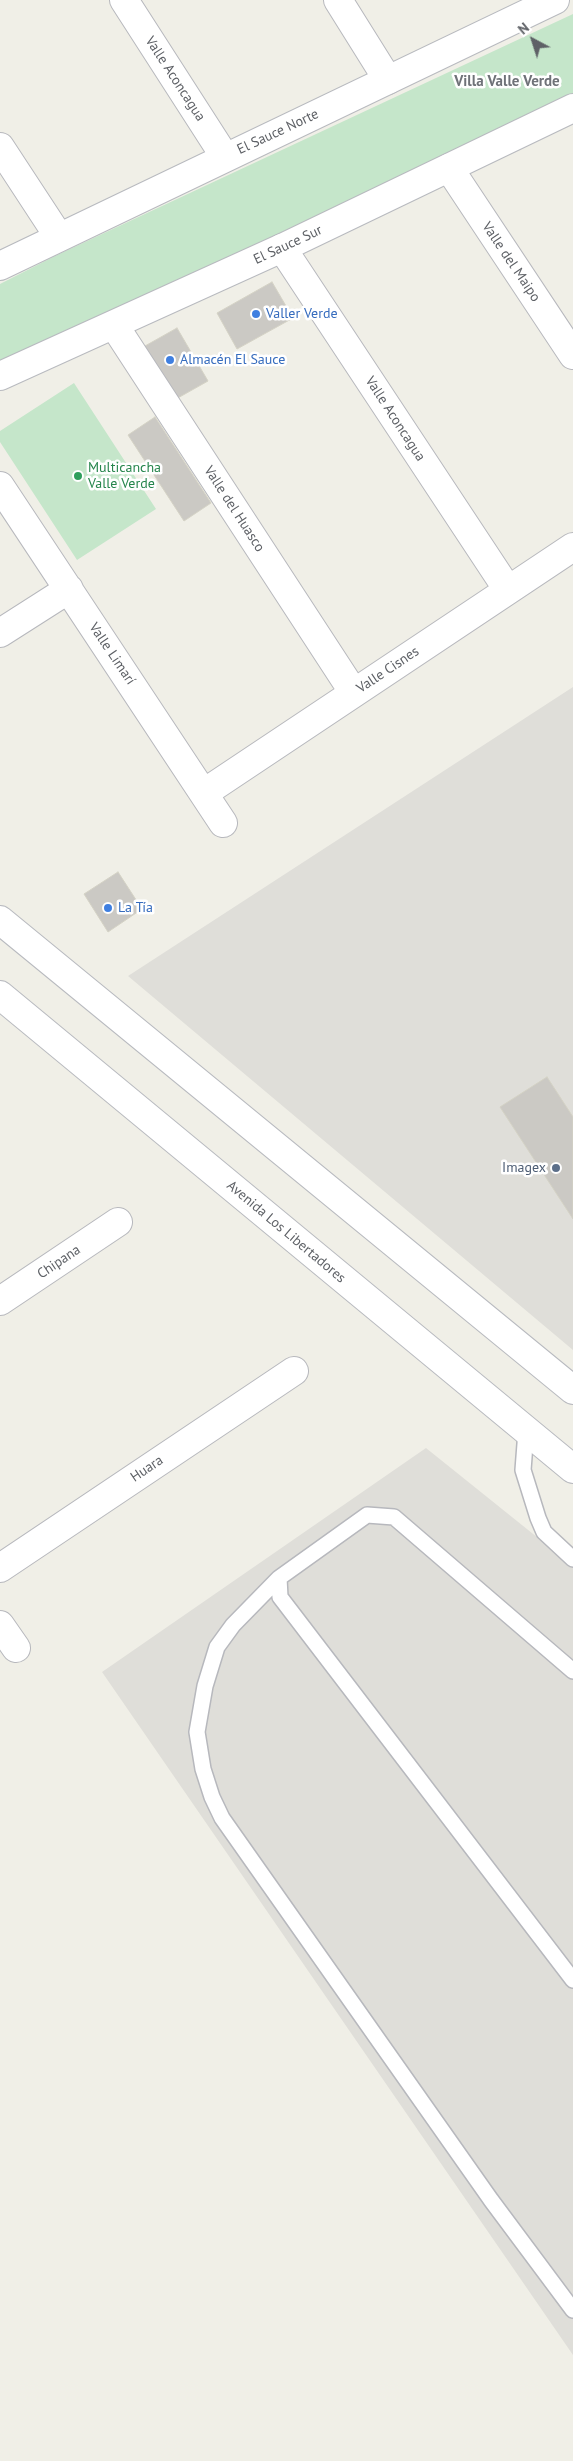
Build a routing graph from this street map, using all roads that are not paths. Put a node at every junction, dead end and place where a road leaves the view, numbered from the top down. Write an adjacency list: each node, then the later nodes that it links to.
1 (124, 0): 7 (street, Valle Aconcagua)
2 (338, 0): 4 (street)
3 (555, 0): 4 (street, El Sauce Norte)
4 (388, 80): 7 (street, El Sauce Norte)
5 (573, 108): 8 (street, El Sauce Sur)
6 (0, 146): 9 (street)
7 (225, 157): 9 (street, El Sauce Norte)
8 (449, 168): 10 (street, El Sauce Sur); 13 (street, Valle del Maipo)
9 (59, 237): 11 (street, El Sauce Norte)
10 (282, 248): 12 (street, El Sauce Sur); 18 (street, Valle Aconcagua)
11 (0, 266)
12 (114, 325): 14 (street, El Sauce Sur); 20 (street, Valle del Huasco)
13 (573, 355)
14 (0, 376)
15 (0, 486): 17 (street, Valle Limarí)
16 (573, 547): 18 (street, Valle Cisnes)
17 (69, 590): 19 (street); 21 (street, Valle Limarí)
18 (508, 590): 20 (street, Valle Cisnes)
19 (0, 633)
20 (354, 693): 21 (street, Valle Cisnes)
21 (204, 793): 22 (street, Valle Limarí)
22 (223, 823)
23 (0, 920): 28 (street)
24 (0, 995): 29 (street, Avenida Los Libertadores)
25 (118, 1222): 26 (street, Chipana)
26 (0, 1301)
27 (294, 1371): 32 (street, Huara)
28 (573, 1390)
29 (526, 1431): 30 (street, Avenida Los Libertadores); 31 (lane)
30 (573, 1469)
31 (573, 1559)
32 (0, 1568)
33 (279, 1578): 36 (lane); 37 (lane); 38 (lane)
34 (0, 1625): 35 (street)
35 (16, 1648)
36 (573, 1671)
37 (573, 1980)
38 (573, 2310)

